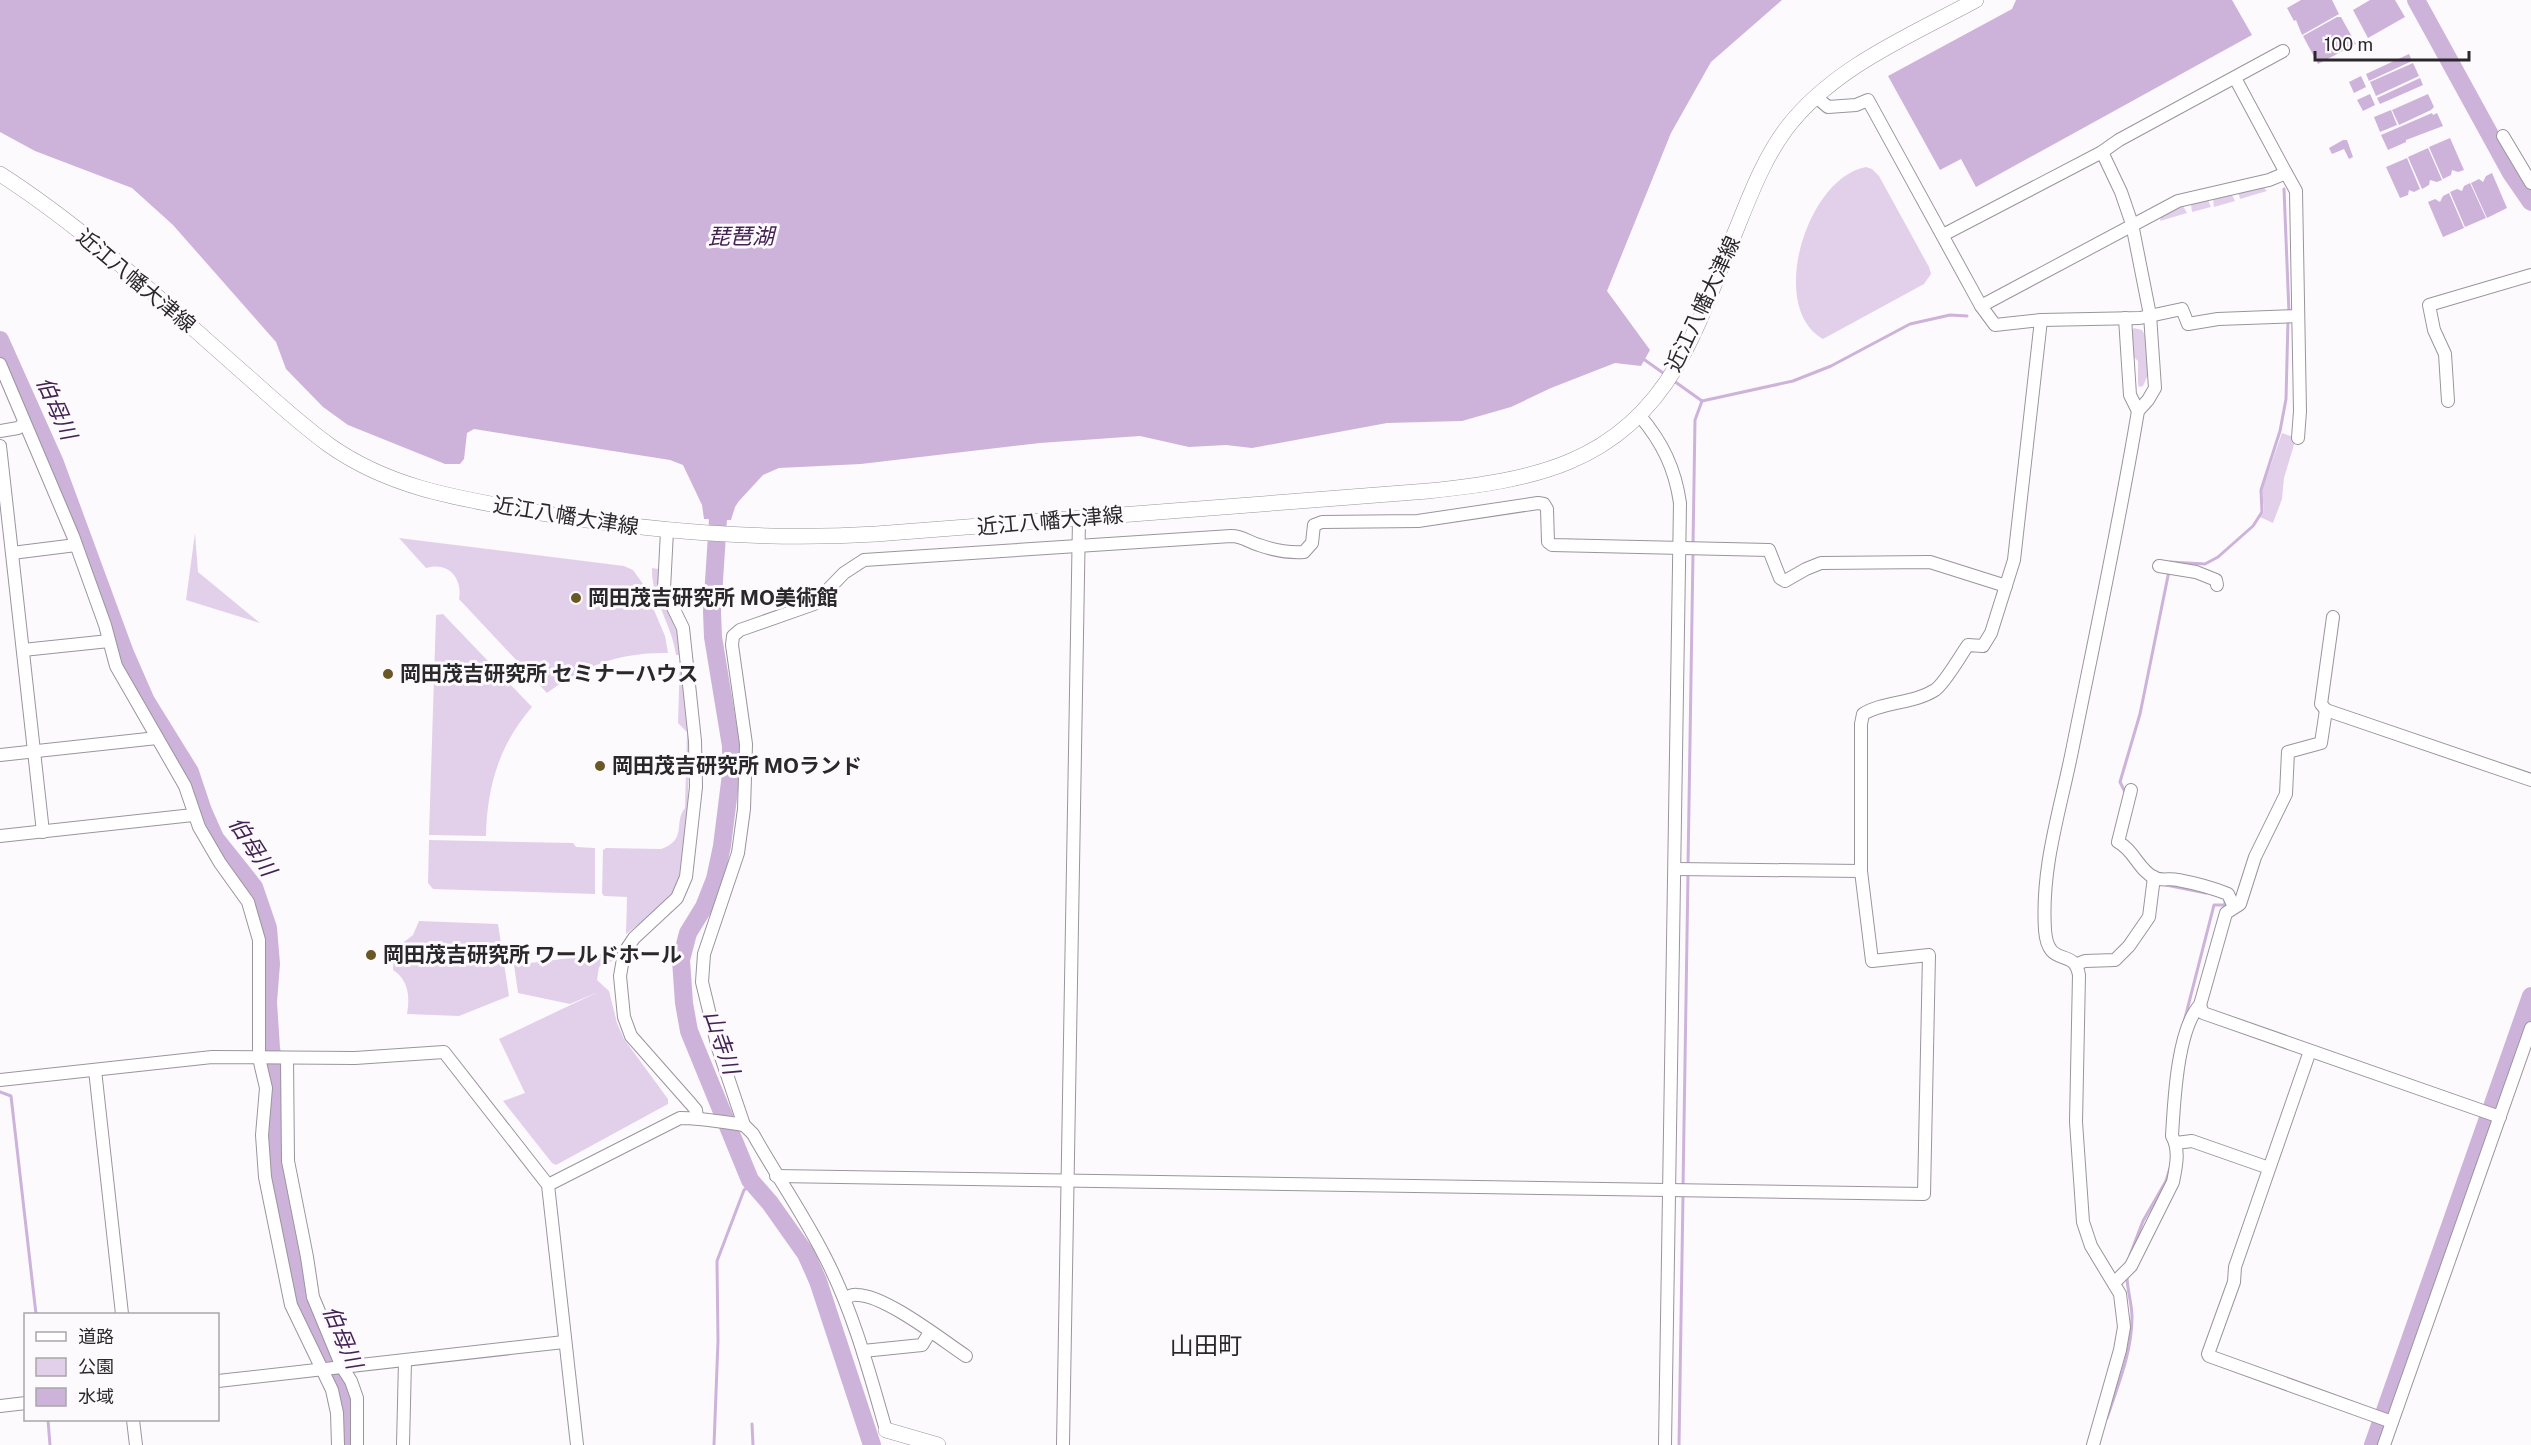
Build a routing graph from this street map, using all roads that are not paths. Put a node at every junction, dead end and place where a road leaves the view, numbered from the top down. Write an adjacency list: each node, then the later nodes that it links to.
1 (1976, 0): 4 (main road, 近江八幡大津線)
2 (2283, 51): 3 (street)
3 (2235, 78): 6 (street); 7 (street)
4 (1816, 97): 11 (street); 21 (main road, 近江八幡大津線)
5 (2503, 136): 9 (street)
6 (2102, 153): 10 (street); 11 (street)
7 (2286, 173): 10 (street); 15 (street)
8 (0, 174): 27 (main road, 近江八幡大津線)
9 (2531, 183)
10 (2132, 224): 13 (street); 14 (street)
11 (1943, 235): 13 (street)
12 (2531, 275): 19 (street)
13 (1981, 306): 17 (street)
14 (2150, 315): 15 (street); 16 (street); 20 (street)
15 (2298, 316): 24 (street)
16 (2125, 318): 17 (street); 20 (street)
17 (2041, 320): 34 (street)
18 (0, 364): 22 (street)
19 (2448, 401)
20 (2138, 411): 51 (street)
21 (1640, 416): 26 (main road, 近江八幡大津線); 30 (street)
22 (24, 424): 23 (street); 28 (street)
23 (0, 431)
24 (2298, 438)
25 (0, 446): 31 (street)
26 (1079, 519): 27 (main road, 近江八幡大津線); 29 (street)
27 (667, 531): 60 (street)
28 (76, 546): 31 (street); 36 (street)
29 (1078, 546): 30 (street); 61 (street); 65 (street)
30 (1690, 547): 34 (street); 47 (street)
31 (12, 552): 37 (street)
32 (2159, 566): 33 (street)
33 (2217, 585)
34 (2006, 586): 48 (street)
35 (2333, 617): 38 (street)
36 (109, 642): 37 (street); 39 (street)
37 (24, 650): 40 (street)
38 (2326, 710): 42 (street); 50 (street)
39 (157, 738): 40 (street); 44 (street)
40 (35, 751): 41 (street); 45 (street)
41 (0, 755)
42 (2531, 780)
43 (2131, 790): 49 (street)
44 (193, 815): 45 (street); 55 (street)
45 (43, 832): 46 (street)
46 (0, 836)
47 (1684, 869): 48 (street); 67 (street)
48 (1861, 871): 67 (street)
49 (2154, 877): 50 (street); 51 (street)
50 (2234, 906): 52 (street)
51 (2077, 964): 68 (street)
52 (2200, 1005): 54 (street); 62 (street)
53 (2531, 1028): 59 (street)
54 (2310, 1051): 59 (street); 63 (street)
55 (259, 1058): 56 (street); 57 (street); 76 (street)
56 (287, 1058): 66 (street); 76 (street)
57 (95, 1070): 58 (street); 70 (street)
58 (0, 1080)
59 (2493, 1115): 81 (street)
60 (697, 1118): 61 (street); 66 (street)
61 (740, 1125): 64 (street)
62 (2176, 1143): 63 (street); 68 (street)
63 (2269, 1168): 81 (street)
64 (776, 1176): 65 (street); 69 (street)
65 (1067, 1181): 67 (street); 90 (street)
66 (548, 1185): 72 (street)
67 (1679, 1191): 91 (street)
68 (2114, 1283): 92 (street)
69 (844, 1298): 71 (street); 73 (street)
70 (122, 1313)
71 (930, 1332): 73 (street); 74 (street)
72 (564, 1342): 75 (street); 87 (street)
73 (863, 1352): 82 (street)
74 (966, 1356)
75 (405, 1361): 76 (street); 86 (street)
76 (331, 1368): 77 (street); 84 (street); 85 (street)
77 (219, 1381)
78 (24, 1403): 79 (street)
79 (0, 1406)
80 (133, 1421): 83 (street)
81 (2392, 1422): 93 (street)
82 (886, 1430): 88 (main road); 89 (main road)
83 (136, 1445)
84 (338, 1445)
85 (357, 1445)
86 (404, 1445)
87 (577, 1445)
88 (890, 1445)
89 (938, 1445)
90 (1063, 1445)
91 (1665, 1445)
92 (2093, 1445)
93 (2384, 1445)

